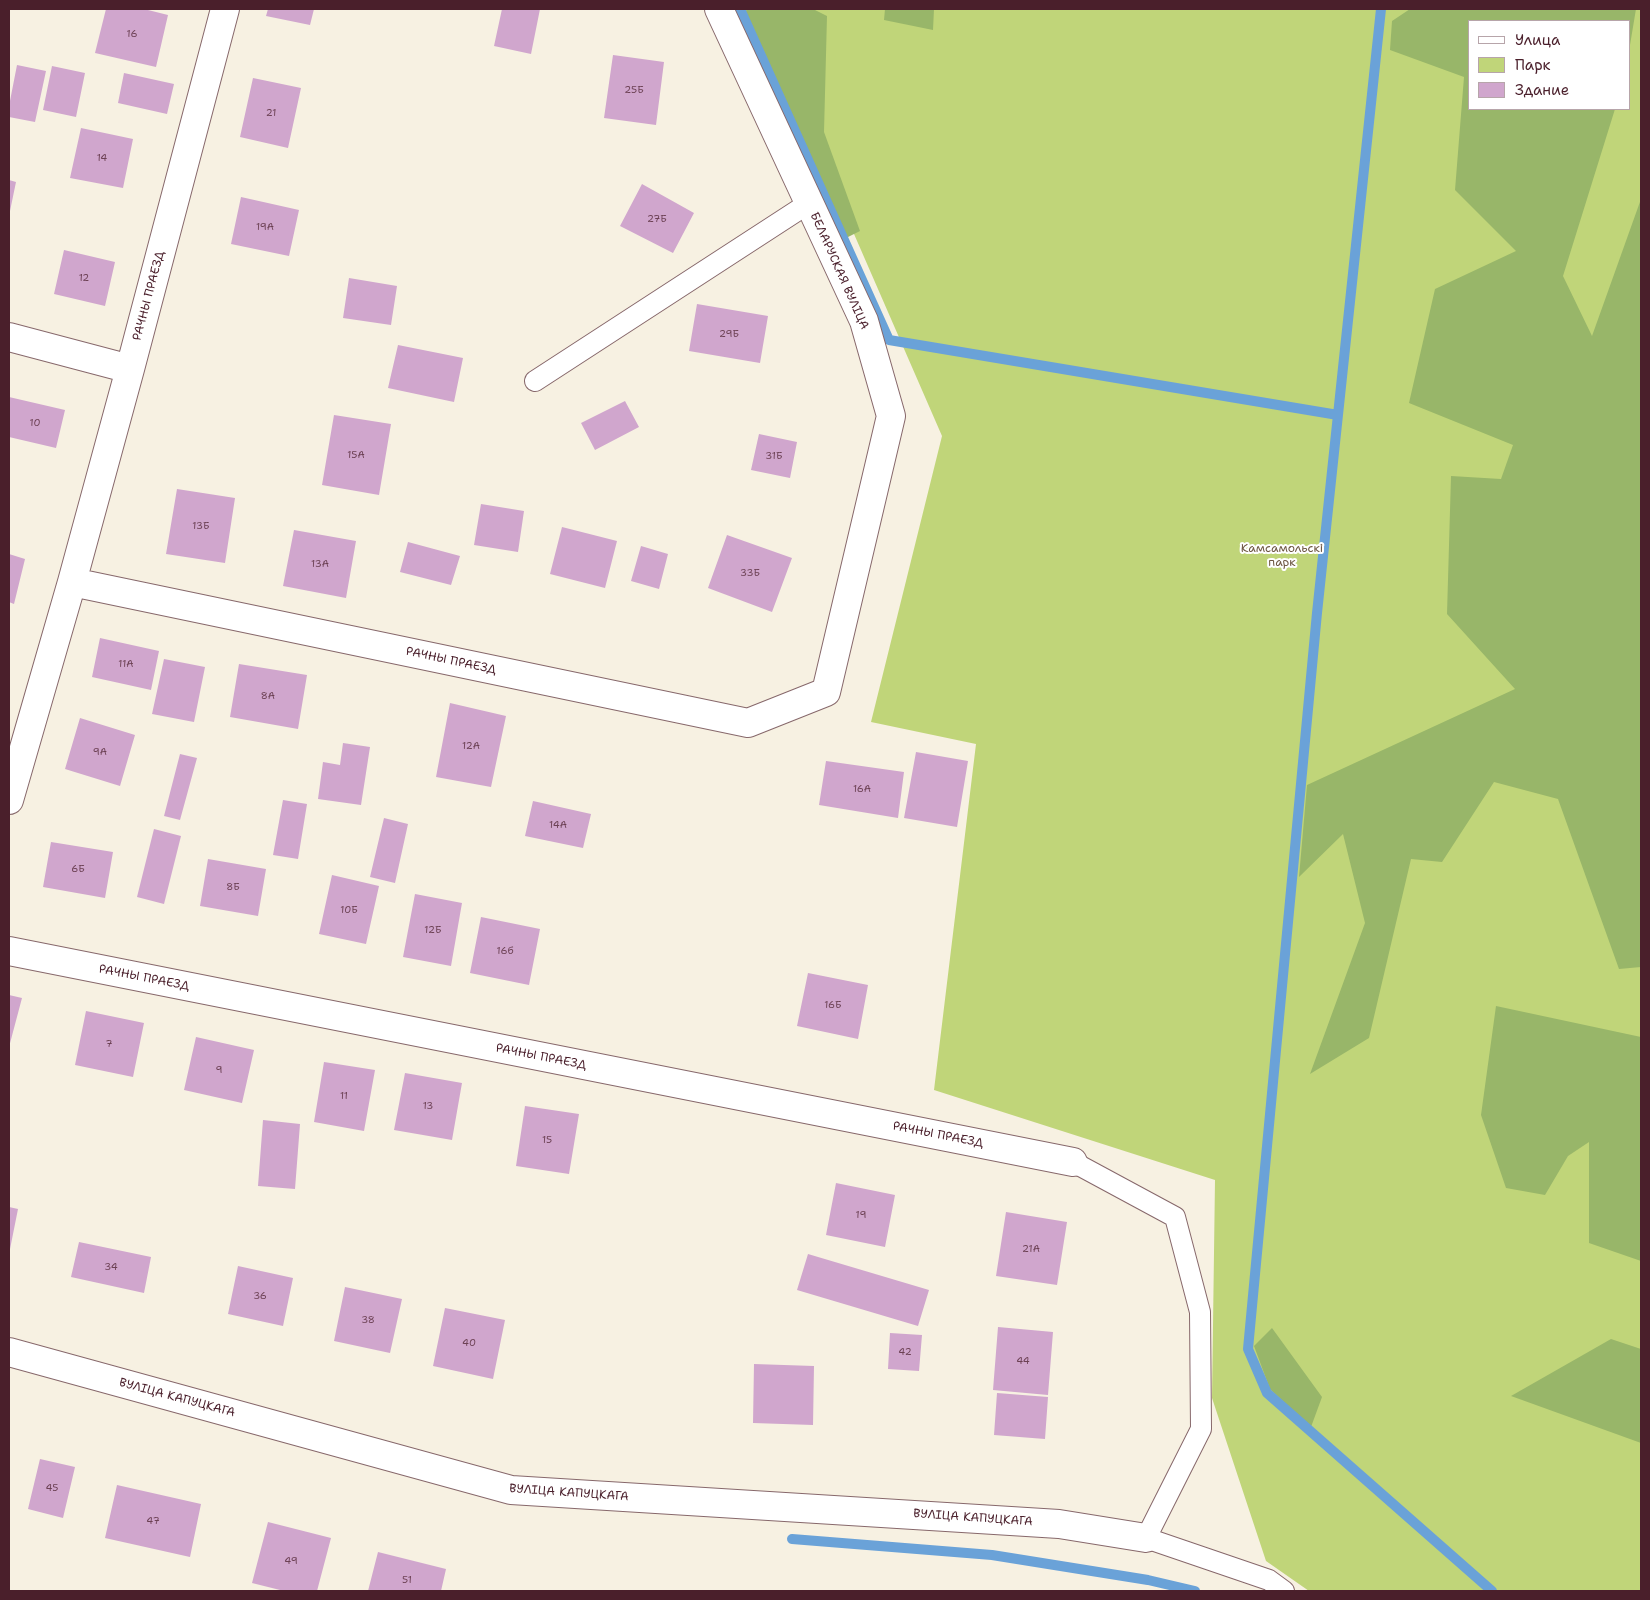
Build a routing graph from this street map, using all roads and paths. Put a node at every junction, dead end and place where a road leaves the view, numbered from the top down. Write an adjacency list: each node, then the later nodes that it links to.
1 (225, 9): 5 (street, РАЧНЫ ПРАЕЗД)
2 (719, 9): 3 (street, БЕЛАРУСКАЯ ВУЛІЦА)
3 (809, 203): 6 (lane); 8 (street, БЕЛАРУСКАЯ ВУЛІЦА)
4 (9, 337): 5 (street)
5 (130, 369): 7 (street, РАЧНЫ ПРАЕЗД)
6 (535, 381)
7 (72, 582): 8 (street, РАЧНЫ ПРАЕЗД); 9 (street, РАЧНЫ ПРАЕЗД)
8 (826, 692)
9 (9, 800)
10 (9, 951): 11 (street, РАЧНЫ ПРАЕЗД)
11 (1073, 1162): 13 (lane)
12 (9, 1352): 13 (street, ВУЛІЦА КАПУЦКАГА)
13 (1146, 1538): 14 (lane)
14 (1284, 1591)

